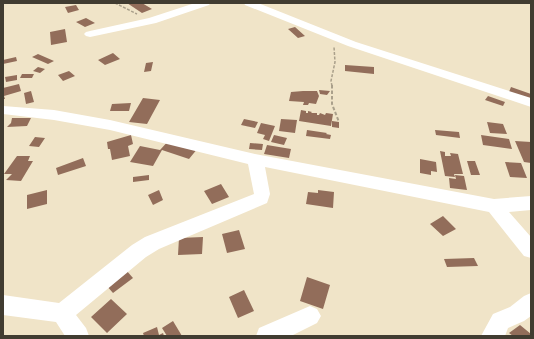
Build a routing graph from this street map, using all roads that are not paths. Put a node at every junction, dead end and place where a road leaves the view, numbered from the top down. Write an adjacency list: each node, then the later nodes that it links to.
1 (205, 3): 3 (street)
2 (249, 3): 4 (street)
3 (90, 34)
4 (531, 103)
5 (3, 110): 6 (street)
6 (255, 160): 8 (street); 12 (street)
7 (531, 203): 8 (street)
8 (494, 206): 9 (street)
9 (531, 250)
10 (531, 303): 16 (street)
11 (3, 305): 12 (street)
12 (62, 313): 14 (street)
13 (310, 316): 15 (street)
14 (78, 336)
15 (267, 336)
16 (492, 336)

